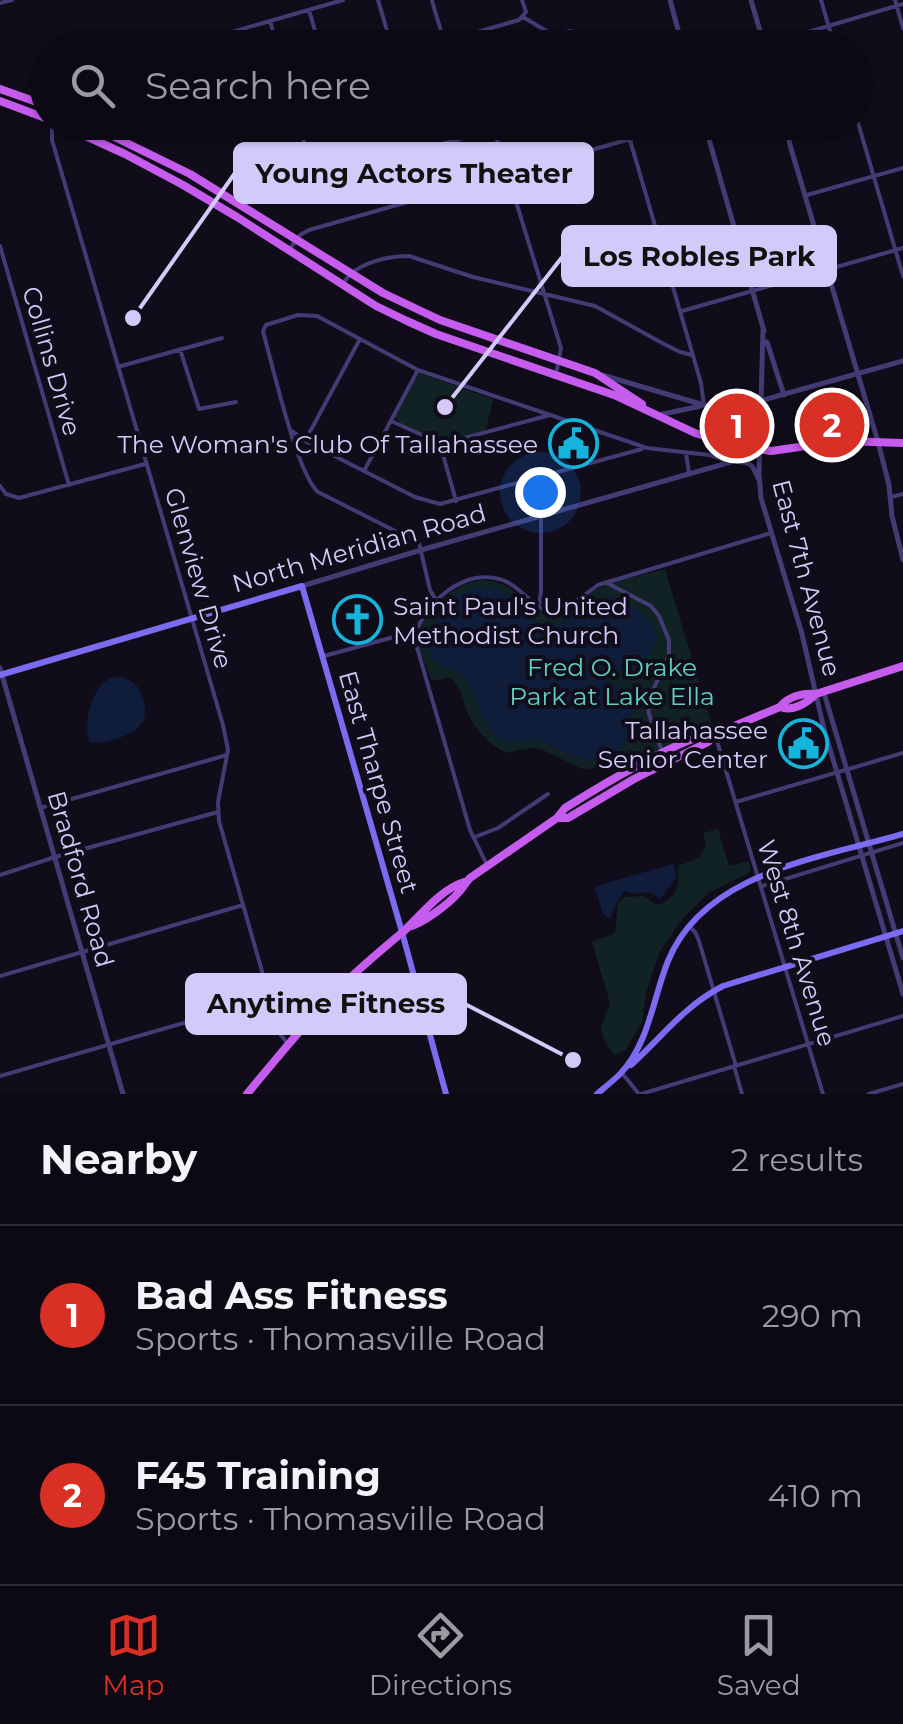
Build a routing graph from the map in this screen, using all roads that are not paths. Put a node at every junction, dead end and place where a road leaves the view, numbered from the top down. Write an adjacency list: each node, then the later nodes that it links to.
1 (12, 0): 9 (street)
2 (343, 0): 11 (street)
3 (378, 0): 19 (street)
4 (432, 0): 20 (street)
5 (522, 0): 12 (street)
6 (670, 0): 23 (street)
7 (751, 0): 24 (street)
8 (821, 0): 14 (street)
9 (0, 3)
10 (898, 4): 14 (street); 15 (street)
11 (308, 10): 13 (street); 18 (street)
12 (524, 17): 21 (street); 22 (street)
13 (270, 20): 16 (street); 17 (street)
14 (829, 26): 25 (street); 26 (street)
15 (903, 28)
16 (236, 30)
17 (273, 30)
18 (314, 30)
19 (387, 30)
20 (440, 30)
21 (484, 30)
22 (545, 30)
23 (678, 30)
24 (760, 30)
25 (816, 30)
26 (830, 30)
27 (0, 89): 28 (main road)
28 (30, 100)
29 (0, 101): 30 (main road)
30 (30, 113)
31 (52, 140): 74 (street, Glenview Drive)
32 (92, 140): 42 (main road)
33 (106, 140): 42 (main road)
34 (121, 140): 44 (main road)
35 (304, 140): 47 (street)
36 (455, 140): 47 (street)
37 (497, 140): 45 (street)
38 (630, 140): 45 (street); 64 (street)
39 (709, 140): 62 (street, East 7th Avenue)
40 (791, 140): 49 (street)
41 (863, 140): 46 (street)
42 (104, 145): 48 (main road)
43 (903, 168): 46 (street)
44 (190, 174): 48 (main road); 50 (main road)
45 (507, 174): 53 (street); 63 (street)
46 (874, 176): 49 (street); 57 (street)
47 (312, 182): 51 (street)
48 (183, 185): 52 (main road)
49 (805, 196): 58 (street)
50 (234, 202): 51 (main road); 52 (main road)
51 (243, 207): 53 (main road)
52 (228, 212): 56 (main road)
53 (296, 239): 56 (street); 59 (main road)
54 (0, 246): 100 (street, Collins Drive)
55 (903, 248): 57 (street)
56 (288, 250): 61 (main road)
57 (895, 250): 58 (street); 60 (street)
58 (827, 270): 62 (street); 78 (street)
59 (350, 273): 61 (street); 63 (street); 66 (main road)
60 (903, 276)
61 (343, 285): 70 (main road)
62 (753, 292): 64 (street); 65 (street, East 7th Avenue)
63 (545, 295): 71 (street); 72 (street)
64 (680, 312): 71 (street)
65 (764, 330): 79 (street, East 7th Avenue); 81 (street, East 7th Avenue)
66 (484, 336): 70 (main road); 72 (main road)
67 (222, 338): 69 (street)
68 (360, 339): 75 (street); 86 (street); 87 (street)
69 (180, 349): 74 (street); 80 (street)
70 (481, 350): 77 (main road)
71 (692, 355): 82 (street)
72 (560, 360): 76 (main road); 77 (street)
73 (903, 361): 78 (street)
74 (118, 366): 95 (street, Glenview Drive)
75 (418, 370): 83 (street); 85 (street)
76 (595, 372): 82 (street); 84 (main road)
77 (556, 374): 84 (main road)
78 (858, 374): 79 (street); 88 (street)
79 (784, 395): 81 (street)
80 (236, 402)
81 (761, 402): 82 (street); 93 (street, East 7th Avenue)
82 (704, 405): 84 (street)
83 (550, 414): 90 (street); 92 (street)
84 (658, 414): 91 (main road)
85 (391, 421): 90 (street); 97 (street)
86 (291, 430): 87 (street); 107 (street)
87 (305, 441): 97 (street)
88 (878, 442): 89 (main road); 93 (main road); 103 (street)
89 (903, 443)
90 (440, 444): 104 (street)
91 (732, 446): 93 (main road); 96 (street)
92 (646, 448): 94 (street); 104 (street)
93 (760, 448): 96 (street, North Meridian Road); 99 (street, East 7th Avenue)
94 (686, 452): 96 (street); 98 (street)
95 (146, 463): 100 (street); 113 (street, Glenview Drive)
96 (729, 463): 98 (street, North Meridian Road); 99 (street)
97 (364, 471): 104 (street)
98 (690, 473): 105 (street, North Meridian Road)
99 (759, 483): 106 (street, East 7th Avenue)
100 (70, 485): 101 (street)
101 (0, 486)
102 (903, 494): 103 (street)
103 (891, 497): 108 (street)
104 (456, 501)
105 (541, 516): 107 (street, North Meridian Road); 112 (street)
106 (771, 533): 109 (street); 118 (street, East 7th Avenue)
107 (421, 550): 110 (street, North Meridian Road); 111 (street)
108 (903, 560)
109 (606, 582): 112 (street); 124 (street)
110 (302, 586): 113 (main road, North Meridian Road); 115 (main road, East Tharpe Street)
111 (436, 600): 112 (street); 114 (street)
112 (539, 607)
113 (192, 618): 117 (main road, North Meridian Road); 123 (street, Glenview Drive)
114 (416, 631): 115 (street); 132 (street)
115 (322, 657): 147 (main road, East Tharpe Street)
116 (903, 666): 118 (main road)
117 (0, 673): 129 (street, Bradford Road)
118 (820, 692): 119 (street, East 7th Avenue); 120 (street, East 7th Avenue); 121 (main road)
119 (833, 726): 120 (street); 125 (street, East 7th Avenue)
120 (824, 729): 126 (street, East 7th Avenue)
121 (716, 734): 124 (main road); 128 (street, West 8th Avenue)
122 (903, 753): 125 (street)
123 (228, 754): 129 (street); 130 (street, Glenview Drive)
124 (664, 758): 139 (main road)
125 (847, 770): 126 (street); 133 (street, East 7th Avenue)
126 (837, 773): 128 (street); 135 (street, East 7th Avenue)
127 (548, 794): 132 (street)
128 (736, 802): 141 (street, West 8th Avenue)
129 (40, 808): 138 (street, Bradford Road)
130 (218, 812): 138 (street); 145 (street, Glenview Drive)
131 (903, 834): 133 (main road)
132 (473, 838): 139 (street)
133 (870, 844): 135 (main road); 136 (street, East 7th Avenue)
134 (903, 844): 136 (street)
135 (860, 846): 137 (street, East 7th Avenue); 141 (main road)
136 (873, 853): 137 (street); 143 (street, East 7th Avenue)
137 (863, 856): 142 (street); 144 (street, East 7th Avenue)
138 (55, 858): 140 (street); 150 (street, Bradford Road)
139 (488, 865): 147 (main road)
140 (0, 876)
141 (759, 877): 142 (street, West 8th Avenue); 146 (main road)
142 (762, 886): 152 (street, West 8th Avenue)
143 (886, 901): 144 (street); 148 (street, East 7th Avenue)
144 (877, 904): 149 (street, East 7th Avenue)
145 (243, 905): 150 (street); 156 (street, Glenview Drive)
146 (689, 926): 154 (street); 162 (main road)
147 (405, 930): 159 (main road); 167 (main road, East Tharpe Street)
148 (899, 932): 149 (main road); 151 (street, East 7th Avenue)
149 (886, 936): 152 (main road); 155 (street, East 7th Avenue)
150 (82, 952): 153 (street); 158 (street, Bradford Road)
151 (903, 958)
152 (786, 966): 154 (main road); 160 (street, West 8th Avenue)
153 (0, 976)
154 (714, 991): 161 (street); 162 (main road)
155 (903, 994)
156 (270, 998): 158 (street); 159 (street, Glenview Drive)
157 (903, 1016): 160 (street)
158 (108, 1044): 163 (street); 165 (street, Bradford Road)
159 (288, 1044): 166 (main road)
160 (809, 1044): 161 (street); 171 (street, West 8th Avenue)
161 (735, 1066): 169 (street); 170 (street)
162 (622, 1072): 168 (main road); 169 (street)
163 (0, 1076)
164 (903, 1084): 172 (street)
165 (123, 1094)
166 (247, 1094)
167 (446, 1094)
168 (597, 1094)
169 (640, 1094)
170 (742, 1094)
171 (823, 1094)
172 (868, 1094)

